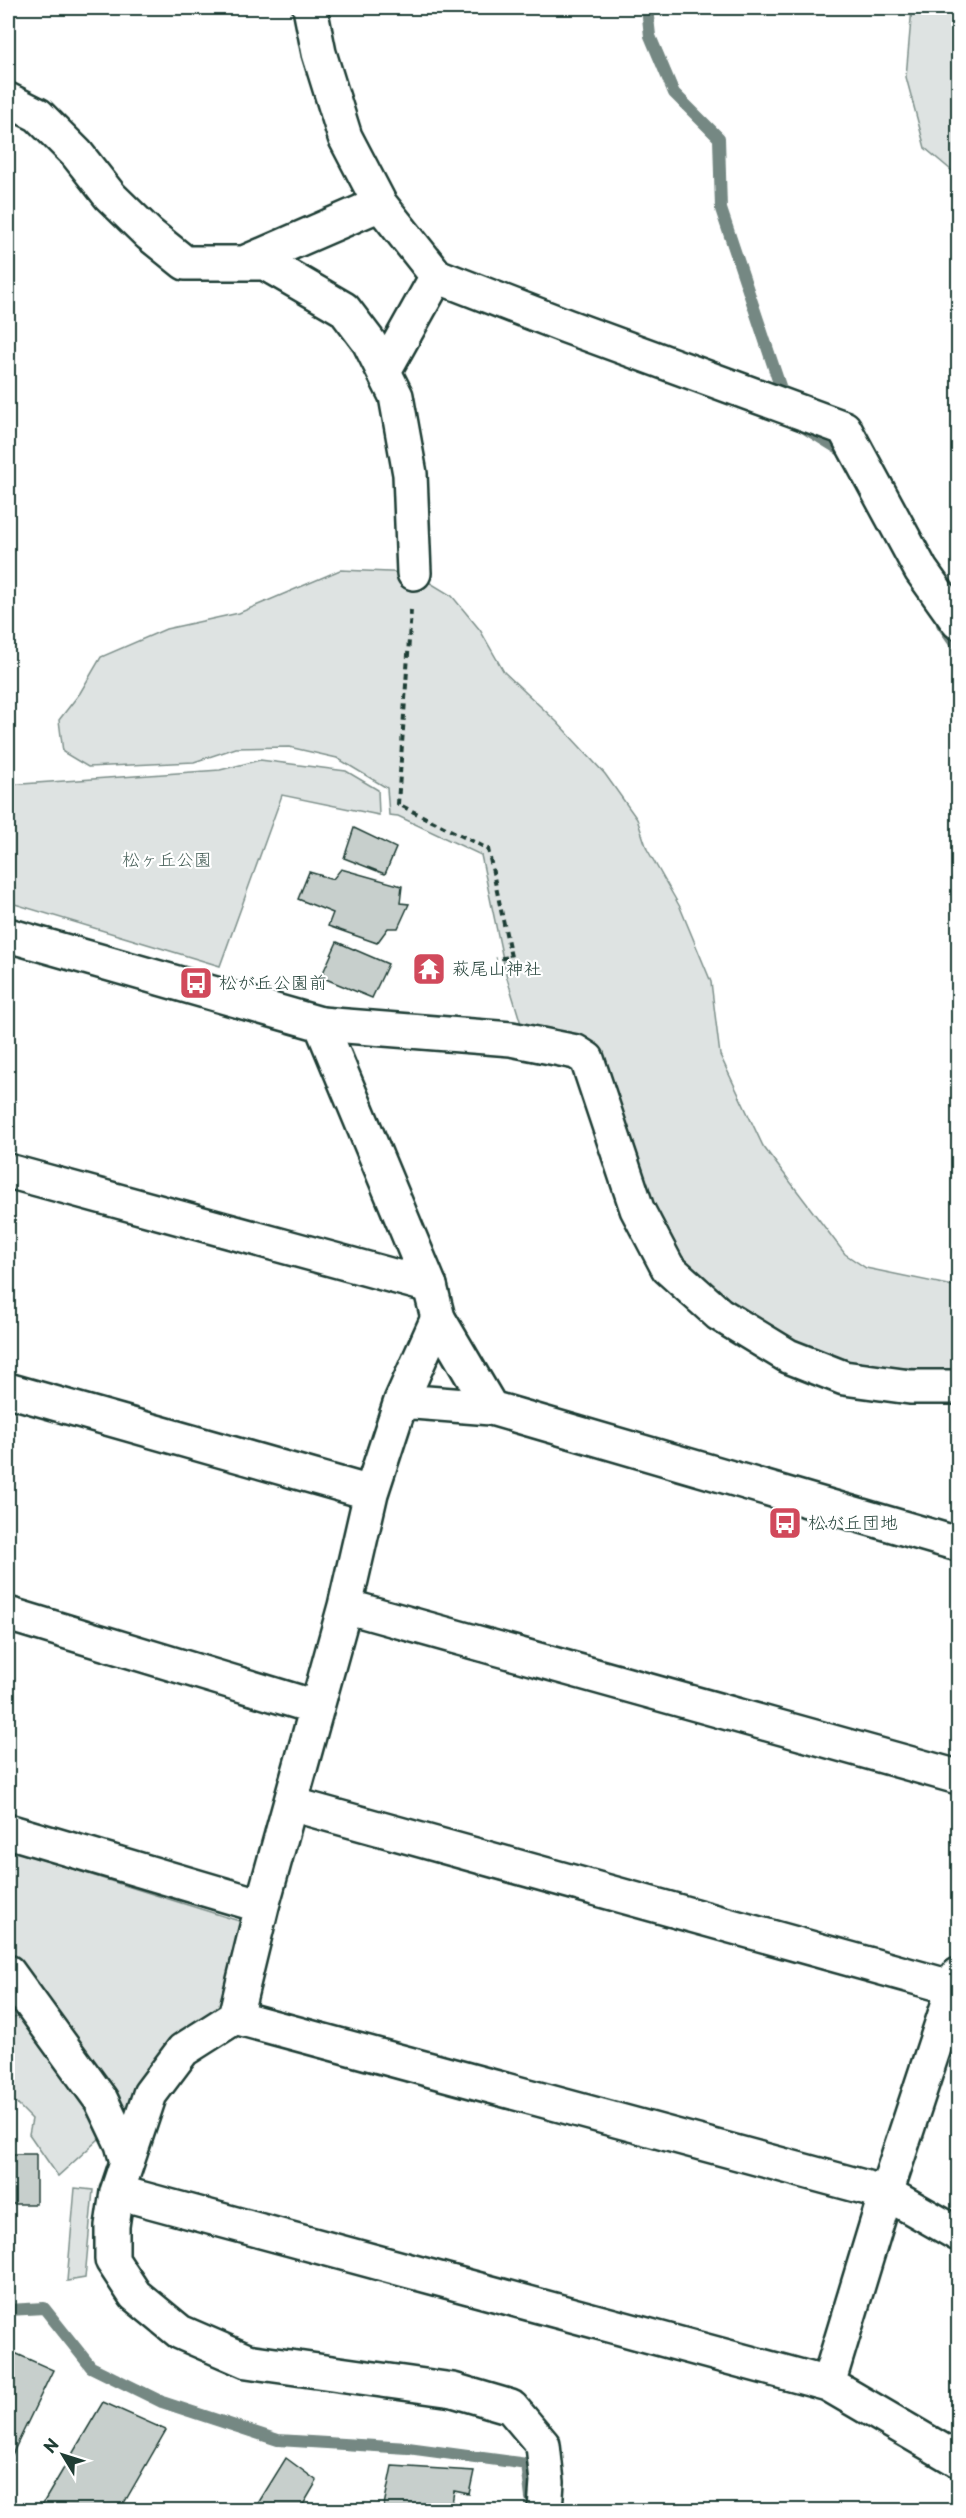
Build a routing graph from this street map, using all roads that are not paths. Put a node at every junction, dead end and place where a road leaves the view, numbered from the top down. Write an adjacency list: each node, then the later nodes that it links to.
1 (310, 8): 3 (street)
2 (8, 100): 4 (street)
3 (380, 204): 4 (street); 5 (street)
4 (244, 263): 6 (street)
5 (437, 276): 6 (street); 8 (street)
6 (384, 371): 7 (street)
7 (414, 573)
8 (958, 622)
9 (8, 935): 10 (street)
10 (321, 1024): 12 (street); 14 (street)
11 (8, 1171): 12 (street)
12 (430, 1286): 13 (street)
13 (438, 1318): 16 (street); 17 (street)
14 (958, 1387)
15 (8, 1390): 18 (street)
16 (401, 1401): 17 (street); 18 (street)
17 (491, 1408): 19 (street)
18 (371, 1493): 20 (street)
19 (958, 1544)
20 (345, 1606): 22 (street); 23 (street)
21 (8, 1614): 22 (street)
22 (315, 1707): 24 (street)
23 (958, 1777)
24 (291, 1804): 26 (street); 28 (street)
25 (8, 1831): 26 (street)
26 (262, 1906): 29 (street)
27 (8, 1972): 30 (street)
28 (957, 1983): 31 (street)
29 (235, 2017): 30 (street); 31 (street)
30 (122, 2177): 33 (street); 35 (street)
31 (886, 2193): 32 (street); 33 (street)
32 (958, 2234)
33 (828, 2384): 34 (street)
34 (958, 2460)
35 (545, 2511)

